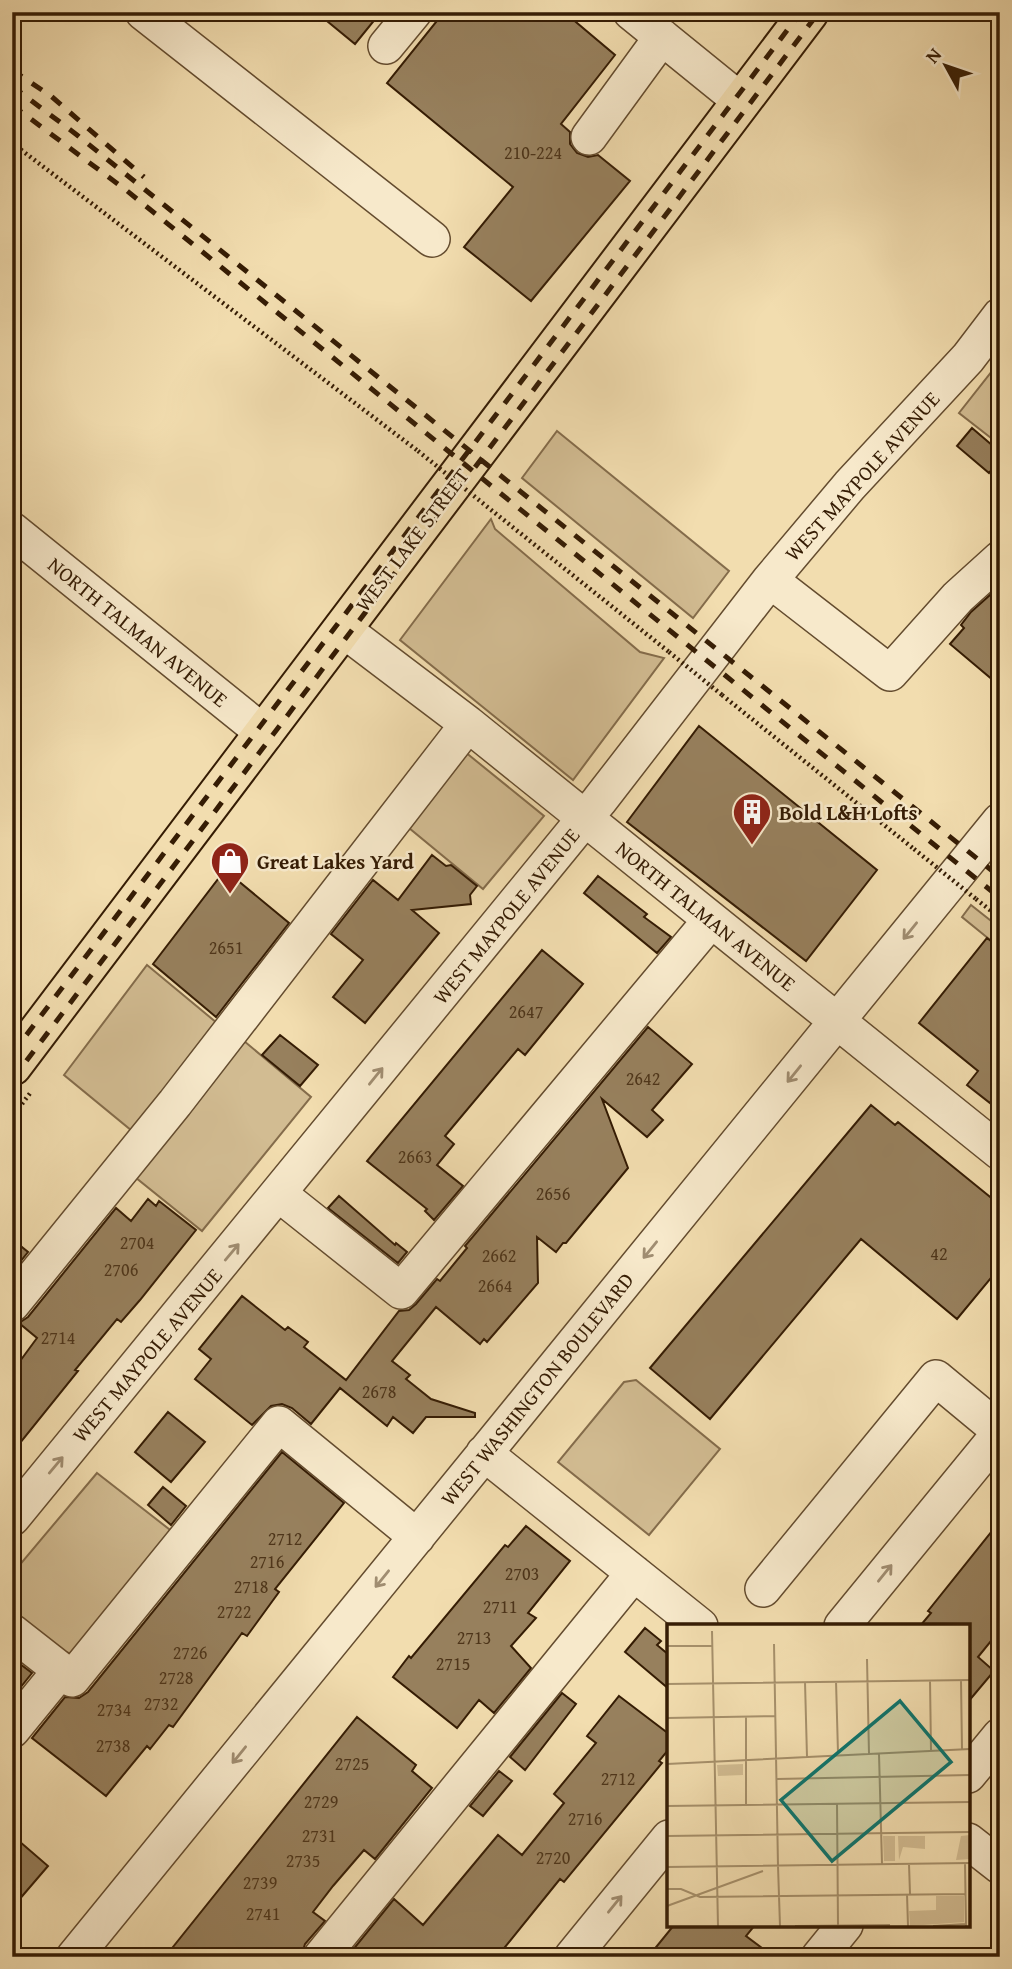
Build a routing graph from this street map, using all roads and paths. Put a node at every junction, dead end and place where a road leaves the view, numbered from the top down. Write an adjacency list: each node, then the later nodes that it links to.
1 (143, 12): 10 (street)
2 (414, 12): 6 (street)
3 (631, 12): 5 (street)
4 (809, 12): 7 (main road, WEST LAKE STREET)
5 (662, 37): 7 (street); 8 (street)
6 (386, 46)
7 (742, 102): 15 (main road, WEST LAKE STREET)
8 (589, 137)
9 (12, 143): 20 (path, bridge)
10 (432, 239)
11 (1000, 316): 14 (street, WEST MAYPOLE AVENUE)
12 (12, 530): 17 (street, NORTH TALMAN AVENUE)
13 (1000, 559): 14 (street)
14 (769, 580): 18 (street, WEST MAYPOLE AVENUE)
15 (344, 630): 16 (street, NORTH TALMAN AVENUE); 17 (main road, WEST LAKE STREET)
16 (468, 724): 18 (street, NORTH TALMAN AVENUE); 26 (street)
17 (265, 734): 23 (main road, WEST LAKE STREET)
18 (585, 819): 21 (street, NORTH TALMAN AVENUE); 25 (street, WEST MAYPOLE AVENUE, one-way to 18)
19 (1000, 821): 22 (street, WEST WASHINGTON BOULEVARD, one-way to 22)
20 (1000, 918)
21 (711, 920): 22 (street, NORTH TALMAN AVENUE); 25 (street)
22 (837, 1021): 24 (street, NORTH TALMAN AVENUE); 28 (street, WEST WASHINGTON BOULEVARD, one-way to 28)
23 (18, 1047)
24 (1000, 1152)
25 (279, 1194): 29 (street, WEST MAYPOLE AVENUE, one-way to 25)
26 (12, 1304)
27 (996, 1445): 32 (street); 34 (street, one-way to 27)
28 (484, 1454): 30 (street, WEST WASHINGTON BOULEVARD); 31 (street)
29 (12, 1518)
30 (417, 1537): 36 (street); 44 (street, WEST WASHINGTON BOULEVARD, one-way to 44)
31 (634, 1573): 33 (street); 45 (street)
32 (763, 1589)
33 (697, 1624)
34 (844, 1624)
35 (12, 1632): 36 (street)
36 (61, 1670): 37 (street)
37 (12, 1730)
38 (1000, 1736): 39 (street)
39 (970, 1773)
40 (667, 1840): 46 (street, one-way to 40)
41 (970, 1843): 42 (street)
42 (1000, 1866)
43 (843, 1927): 47 (street)
44 (74, 1957)
45 (321, 1957)
46 (572, 1957)
47 (819, 1957)

